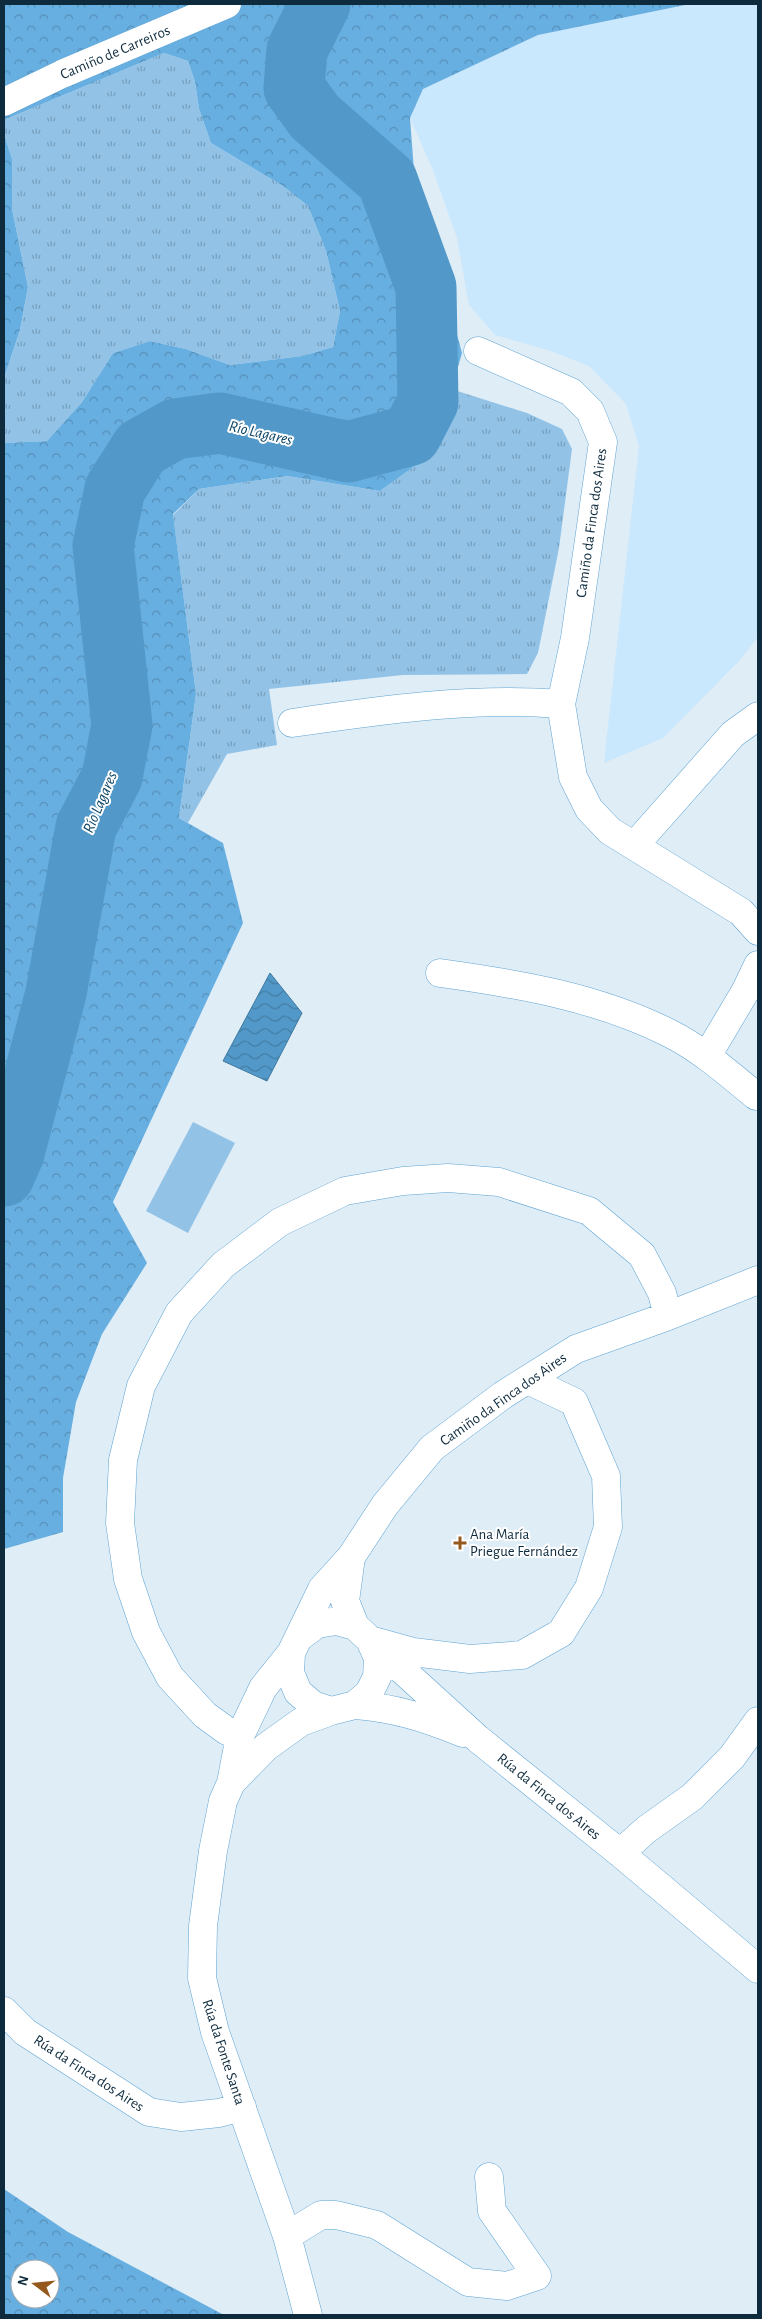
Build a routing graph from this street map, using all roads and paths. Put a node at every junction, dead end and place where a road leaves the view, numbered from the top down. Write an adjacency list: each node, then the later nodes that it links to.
1 (227, 4): 2 (street, Camiño de Carreiros)
2 (4, 102)
3 (478, 351): 4 (street, Camiño da Finca dos Aires)
4 (561, 704): 6 (street); 7 (street, Camiño da Finca dos Aires)
5 (758, 716): 7 (street)
6 (292, 723)
7 (634, 846): 8 (street, Camiño da Finca dos Aires)
8 (758, 931)
9 (758, 965): 11 (street)
10 (440, 973): 11 (street)
11 (707, 1056): 12 (street)
12 (756, 1096)
13 (758, 1280): 14 (street, Camiño da Finca dos Aires)
14 (668, 1316): 15 (street, Camiño da Finca dos Aires); 21 (street)
15 (528, 1380): 16 (street, Camiño da Finca dos Aires); 17 (street)
16 (351, 1557): 17 (street, Camiño da Finca dos Aires); 18 (street, Camiño da Finca dos Aires)
17 (368, 1641): 18 (street); 19 (street); 22 (street, Rúa da Finca dos Aires)
18 (296, 1644): 19 (street); 21 (street, Camiño da Finca dos Aires)
19 (343, 1708): 22 (street, Rúa da Finca dos Aires); 23 (street, Rúa da Finca dos Aires)
20 (758, 1721): 24 (street)
21 (240, 1736): 23 (street, Camiño da Finca dos Aires)
22 (478, 1739): 24 (street, Rúa da Finca dos Aires)
23 (231, 1783): 27 (street, Rúa da Fonte Santa)
24 (620, 1853): 25 (street, Rúa da Finca dos Aires)
25 (758, 1969)
26 (4, 2011): 27 (street, Rúa da Finca dos Aires)
27 (242, 2107): 29 (street, Rúa da Fonte Santa)
28 (489, 2177): 29 (street)
29 (287, 2236): 30 (street, Rúa da Fonte Santa)
30 (308, 2315)

